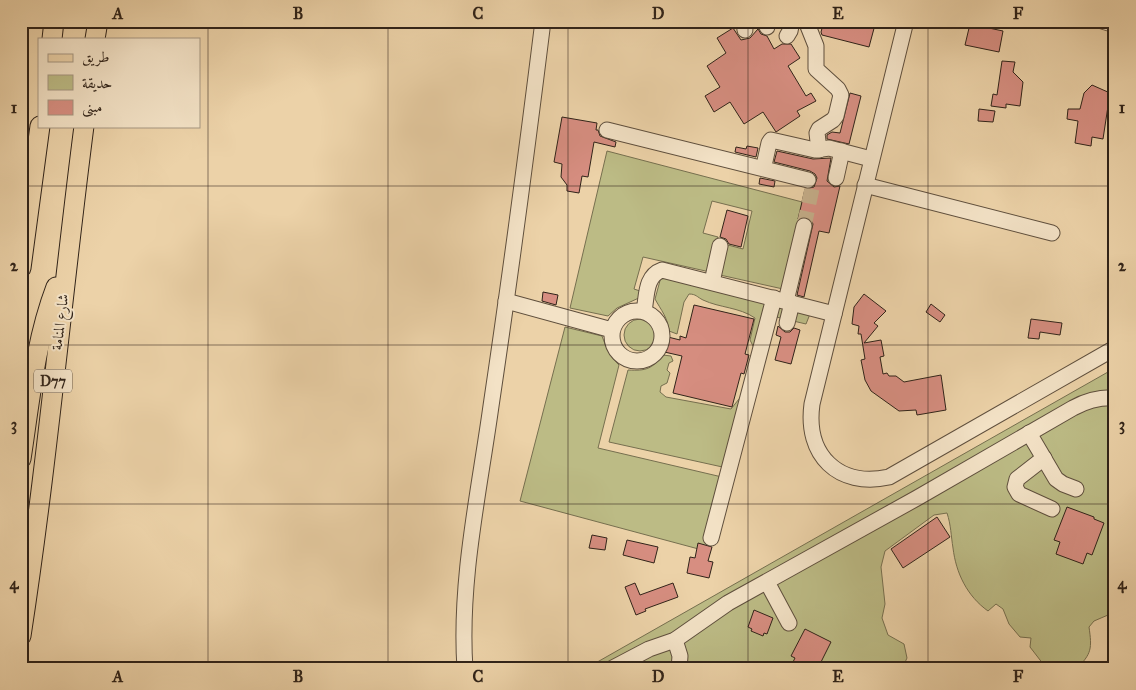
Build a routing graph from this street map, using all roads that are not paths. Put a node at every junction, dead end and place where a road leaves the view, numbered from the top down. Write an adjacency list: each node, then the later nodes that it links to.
1 (54, 21): 10 (main road)
2 (98, 21): 11 (main road)
3 (543, 21): 29 (street)
4 (792, 21): 9 (street)
5 (806, 21): 15 (street)
6 (1102, 21): 8 (street)
7 (905, 22): 17 (street)
8 (1115, 25)
9 (787, 36)
10 (52, 38)
11 (95, 38)
12 (40, 128): 22 (main road)
13 (84, 128): 26 (main road, شارع المنامة / D77)
14 (607, 130): 20 (street)
15 (819, 150): 16 (street); 18 (street)
16 (842, 152): 17 (street); 19 (street)
17 (871, 159): 21 (street)
18 (765, 161)
19 (836, 178)
20 (808, 180)
21 (865, 185): 24 (street); 32 (street)
22 (24, 224): 27 (main road)
23 (804, 226): 30 (street)
24 (1052, 233)
25 (720, 246): 28 (street)
26 (67, 256): 39 (main road); 45 (main road, شارع المنامة / D77)
27 (21, 268)
28 (712, 282): 30 (street); 31 (street)
29 (506, 301): 34 (street); 47 (street)
30 (784, 301): 32 (street); 33 (street); 42 (street)
31 (644, 311): 34 (street); 34 (street)
32 (834, 314): 35 (street)
33 (787, 323)
34 (612, 330)
35 (1115, 348)
36 (1115, 398): 37 (street)
37 (1029, 433): 38 (street); 43 (street)
38 (1044, 458): 40 (street); 41 (street)
39 (21, 459)
40 (1076, 489)
41 (1052, 510)
42 (712, 538)
43 (767, 582): 44 (street); 46 (street)
44 (789, 623)
45 (21, 636)
46 (670, 642): 48 (street); 49 (street)
47 (465, 669)
48 (611, 669)
49 (678, 669)

